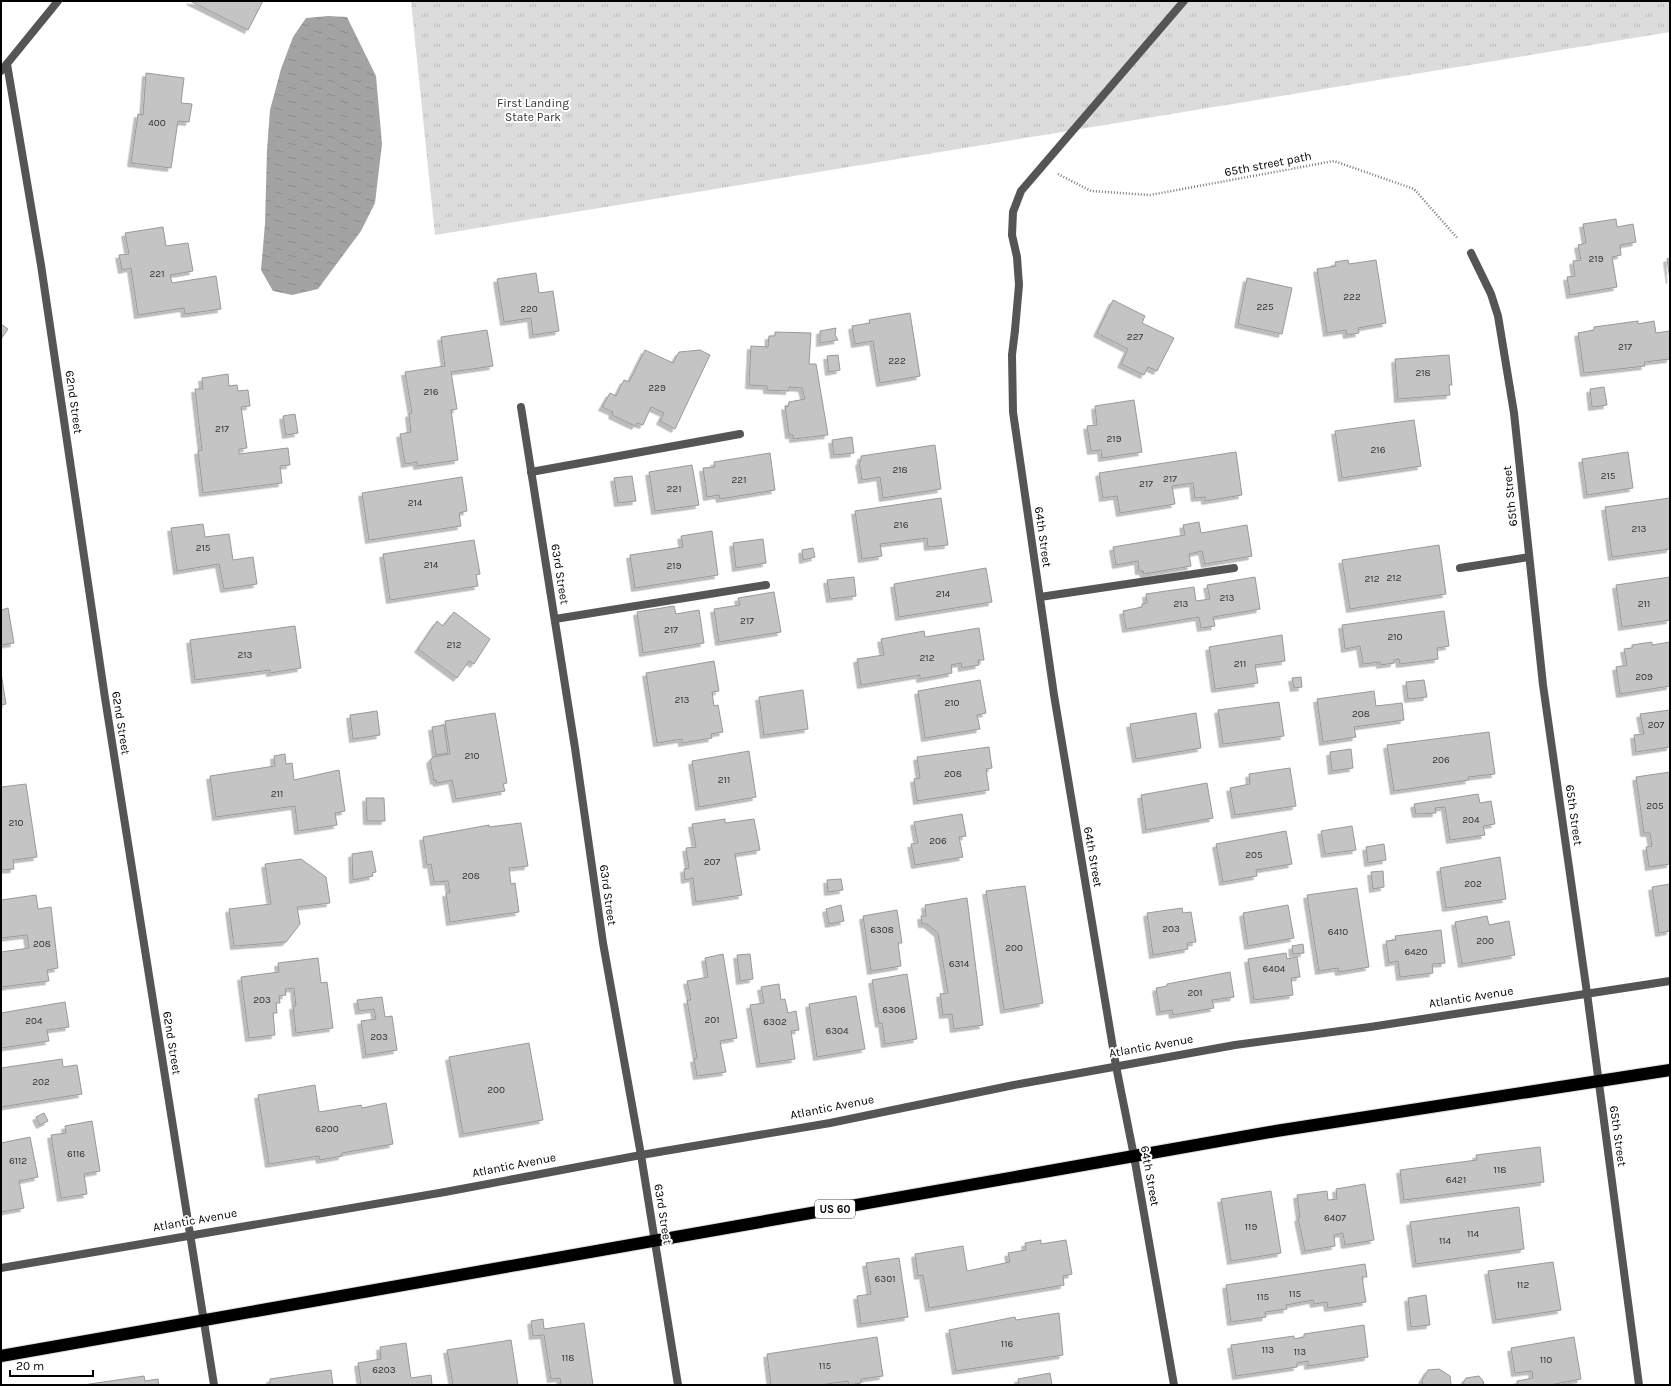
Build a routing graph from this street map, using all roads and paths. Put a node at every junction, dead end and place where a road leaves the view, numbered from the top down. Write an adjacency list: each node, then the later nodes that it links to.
1 (58, 1): 3 (street)
2 (1184, 1): 5 (street, 64th Street)
3 (7, 64): 4 (street); 23 (street, 62nd Street)
4 (1, 71)
5 (1041, 166): 6 (path, 65th street path); 14 (street, 64th Street)
6 (1470, 253): 10 (street, 65th Street)
7 (520, 407): 9 (street, 63rd Street)
8 (740, 434): 9 (street)
9 (531, 472): 15 (street, 63rd Street)
10 (1528, 557): 12 (street); 17 (street, 65th Street)
11 (1234, 568): 14 (street)
12 (1460, 568)
13 (766, 585): 15 (street)
14 (1040, 597): 18 (street, 64th Street)
15 (555, 619): 21 (street, 63rd Street)
16 (1670, 981): 17 (street, Atlantic Avenue)
17 (1587, 993): 18 (street, Atlantic Avenue); 20 (street, 65th Street)
18 (1116, 1066): 21 (street, Atlantic Avenue); 22 (street, 64th Street)
19 (1670, 1070): 20 (highway, US 60)
20 (1598, 1082): 22 (highway, US 60); 31 (street, 65th Street)
21 (641, 1155): 23 (street, Atlantic Avenue); 24 (street, 63rd Street)
22 (1134, 1156): 24 (highway, US 60); 30 (street, 64th Street)
23 (190, 1235): 25 (street, Atlantic Avenue); 26 (street, 62nd Street)
24 (655, 1241): 26 (highway, US 60); 29 (street, 63rd Street)
25 (1, 1268)
26 (204, 1320): 27 (highway, US 60); 28 (street, 62nd Street)
27 (1, 1356)
28 (214, 1385)
29 (678, 1385)
30 (1174, 1385)
31 (1639, 1385)

